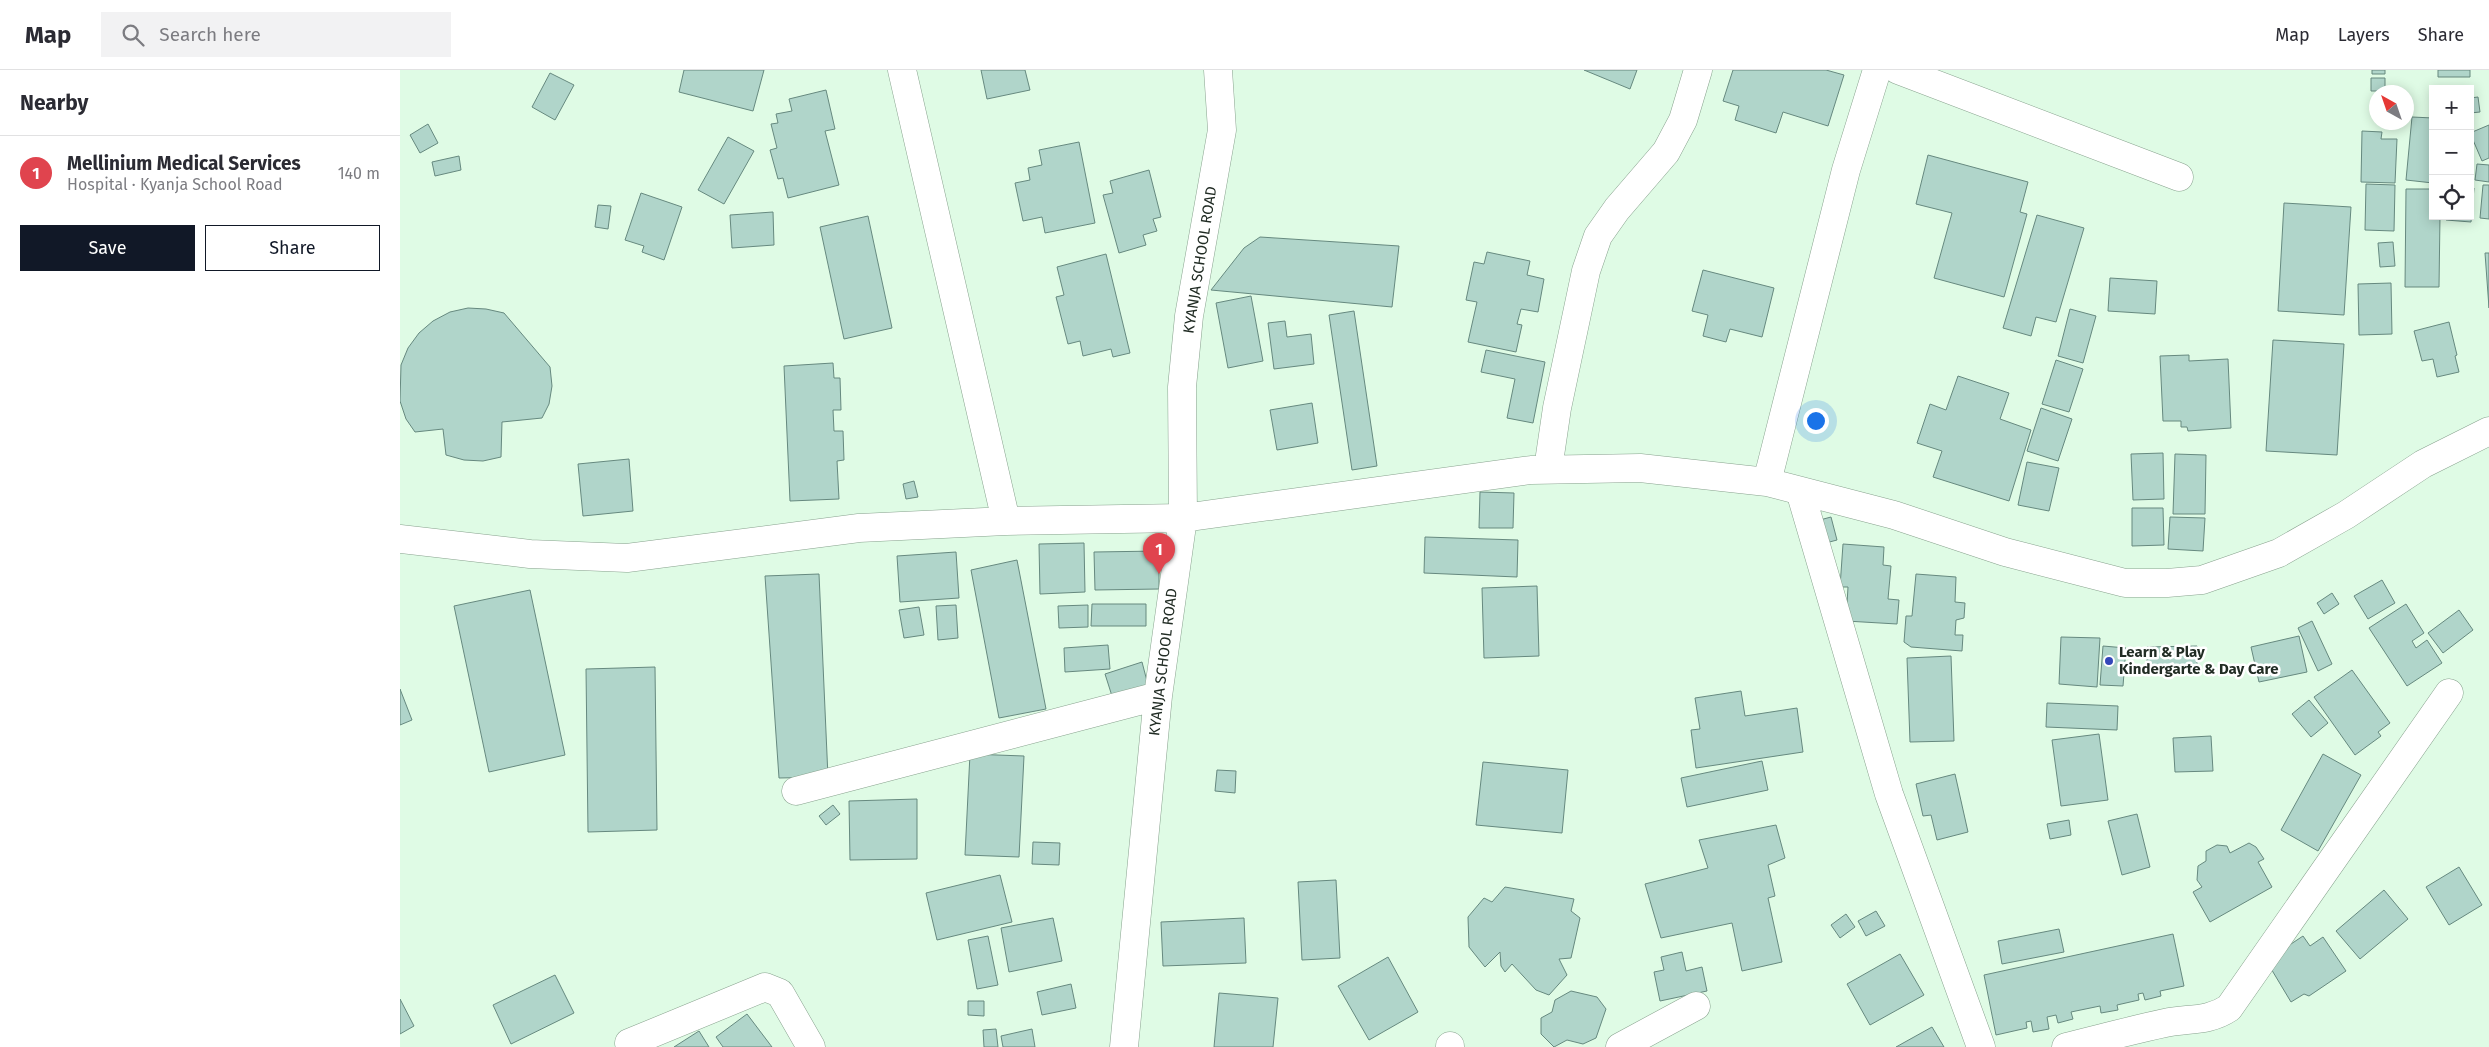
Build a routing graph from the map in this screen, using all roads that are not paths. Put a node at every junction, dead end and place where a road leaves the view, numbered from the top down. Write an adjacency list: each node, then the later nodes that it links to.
1 (902, 70): 12 (street)
2 (1218, 70): 11 (street, KYANJA SCHOOL ROAD)
3 (1698, 70): 8 (street)
4 (1877, 70): 9 (street)
5 (1898, 70): 6 (street)
6 (2179, 177)
7 (2489, 431): 10 (street)
8 (1548, 469): 9 (street); 11 (street)
9 (1767, 482): 10 (street)
10 (1800, 491): 22 (street)
11 (1183, 518): 12 (street); 15 (street, KYANJA SCHOOL ROAD)
12 (1006, 521): 13 (street)
13 (400, 540)
14 (2449, 693): 23 (street)
15 (1158, 696): 16 (street); 20 (street, KYANJA SCHOOL ROAD)
16 (796, 791)
17 (1696, 1006): 21 (street)
18 (629, 1042): 19 (street)
19 (811, 1047)
20 (1124, 1047)
21 (1620, 1047)
22 (1980, 1047)
23 (2066, 1047)

